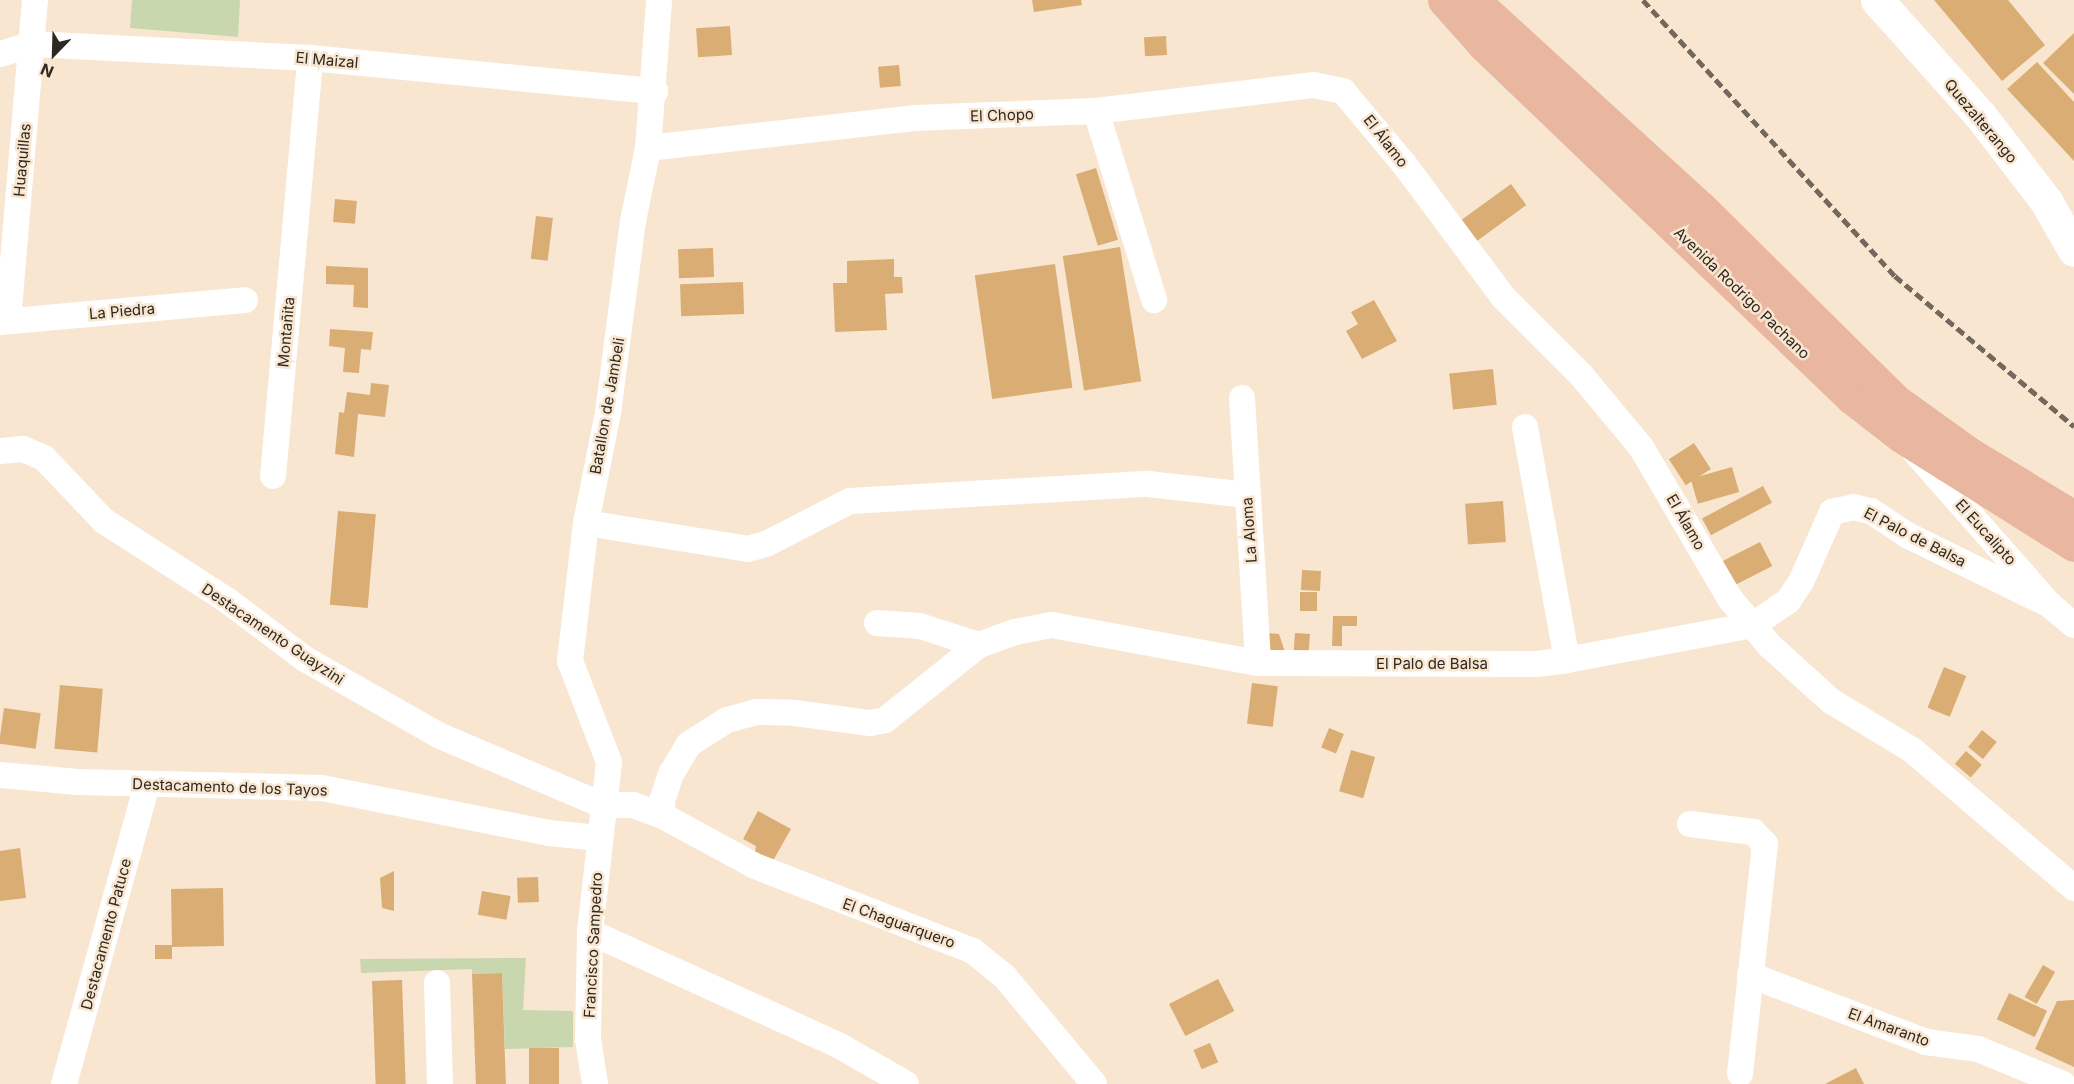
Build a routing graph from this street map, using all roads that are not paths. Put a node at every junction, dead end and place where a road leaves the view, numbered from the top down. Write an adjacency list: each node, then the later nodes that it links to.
1 (35, 0): 6 (street, Huaquillas)
2 (659, 0): 9 (street, Batallon de Jambeli)
3 (1444, 0): 19 (main road, Avenida Rodrigo Pachano)
4 (1473, 0): 23 (main road, Avenida Rodrigo Pachano)
5 (1877, 0): 13 (street, Quezalterango)
6 (32, 44): 7 (street, El Maizal); 8 (street, El Maizal); 16 (street, Huaquillas)
7 (0, 54)
8 (310, 58): 9 (street, El Maizal); 21 (street, Montañita)
9 (655, 91): 12 (street, Batallon de Jambeli)
10 (1352, 98): 11 (street, El Chopo); 29 (street, El Álamo)
11 (1096, 111): 12 (street, El Chopo); 15 (street)
12 (648, 148): 24 (street, Batallon de Jambeli)
13 (2074, 250)
14 (245, 300): 16 (street, La Piedra)
15 (1154, 300)
16 (4, 321)
17 (1242, 398): 22 (street, La Aloma)
18 (1525, 427): 31 (street)
19 (1901, 436): 25 (main road, Avenida Rodrigo Pachano); 26 (street, El Eucalipto)
20 (0, 451): 35 (street, Destacamento Guayzini)
21 (273, 476)
22 (1247, 495): 24 (street); 32 (street, La Aloma)
23 (2074, 517)
24 (586, 523): 35 (street, Batallon de Jambeli)
25 (2074, 545)
26 (2050, 605): 28 (street, El Eucalipto); 29 (street, El Palo de Balsa)
27 (877, 623): 30 (street)
28 (2074, 624)
29 (1753, 625): 31 (street, El Palo de Balsa); 39 (street, El Álamo)
30 (979, 645): 32 (street, El Palo de Balsa); 36 (street, El Palo de Balsa)
31 (1567, 660): 32 (street, El Palo de Balsa)
32 (1258, 663)
33 (0, 775): 34 (street, Destacamento de los Tayos)
34 (147, 784): 38 (street, Destacamento de los Tayos); 44 (street, Destacamento Patuce)
35 (602, 806): 36 (street, El Chaguarquero); 38 (street, Francisco Sampedro)
36 (663, 816): 48 (street, El Chaguarquero)
37 (1690, 824): 41 (street)
38 (599, 838): 40 (street, Francisco Sampedro)
39 (2074, 888)
40 (590, 932): 46 (street, Francisco Sampedro); 47 (street)
41 (1750, 975): 43 (street); 49 (street, El Amaranto)
42 (437, 983): 45 (street)
43 (1740, 1074)
44 (64, 1084)
45 (440, 1084)
46 (595, 1084)
47 (906, 1084)
48 (1094, 1084)
49 (2063, 1084)

